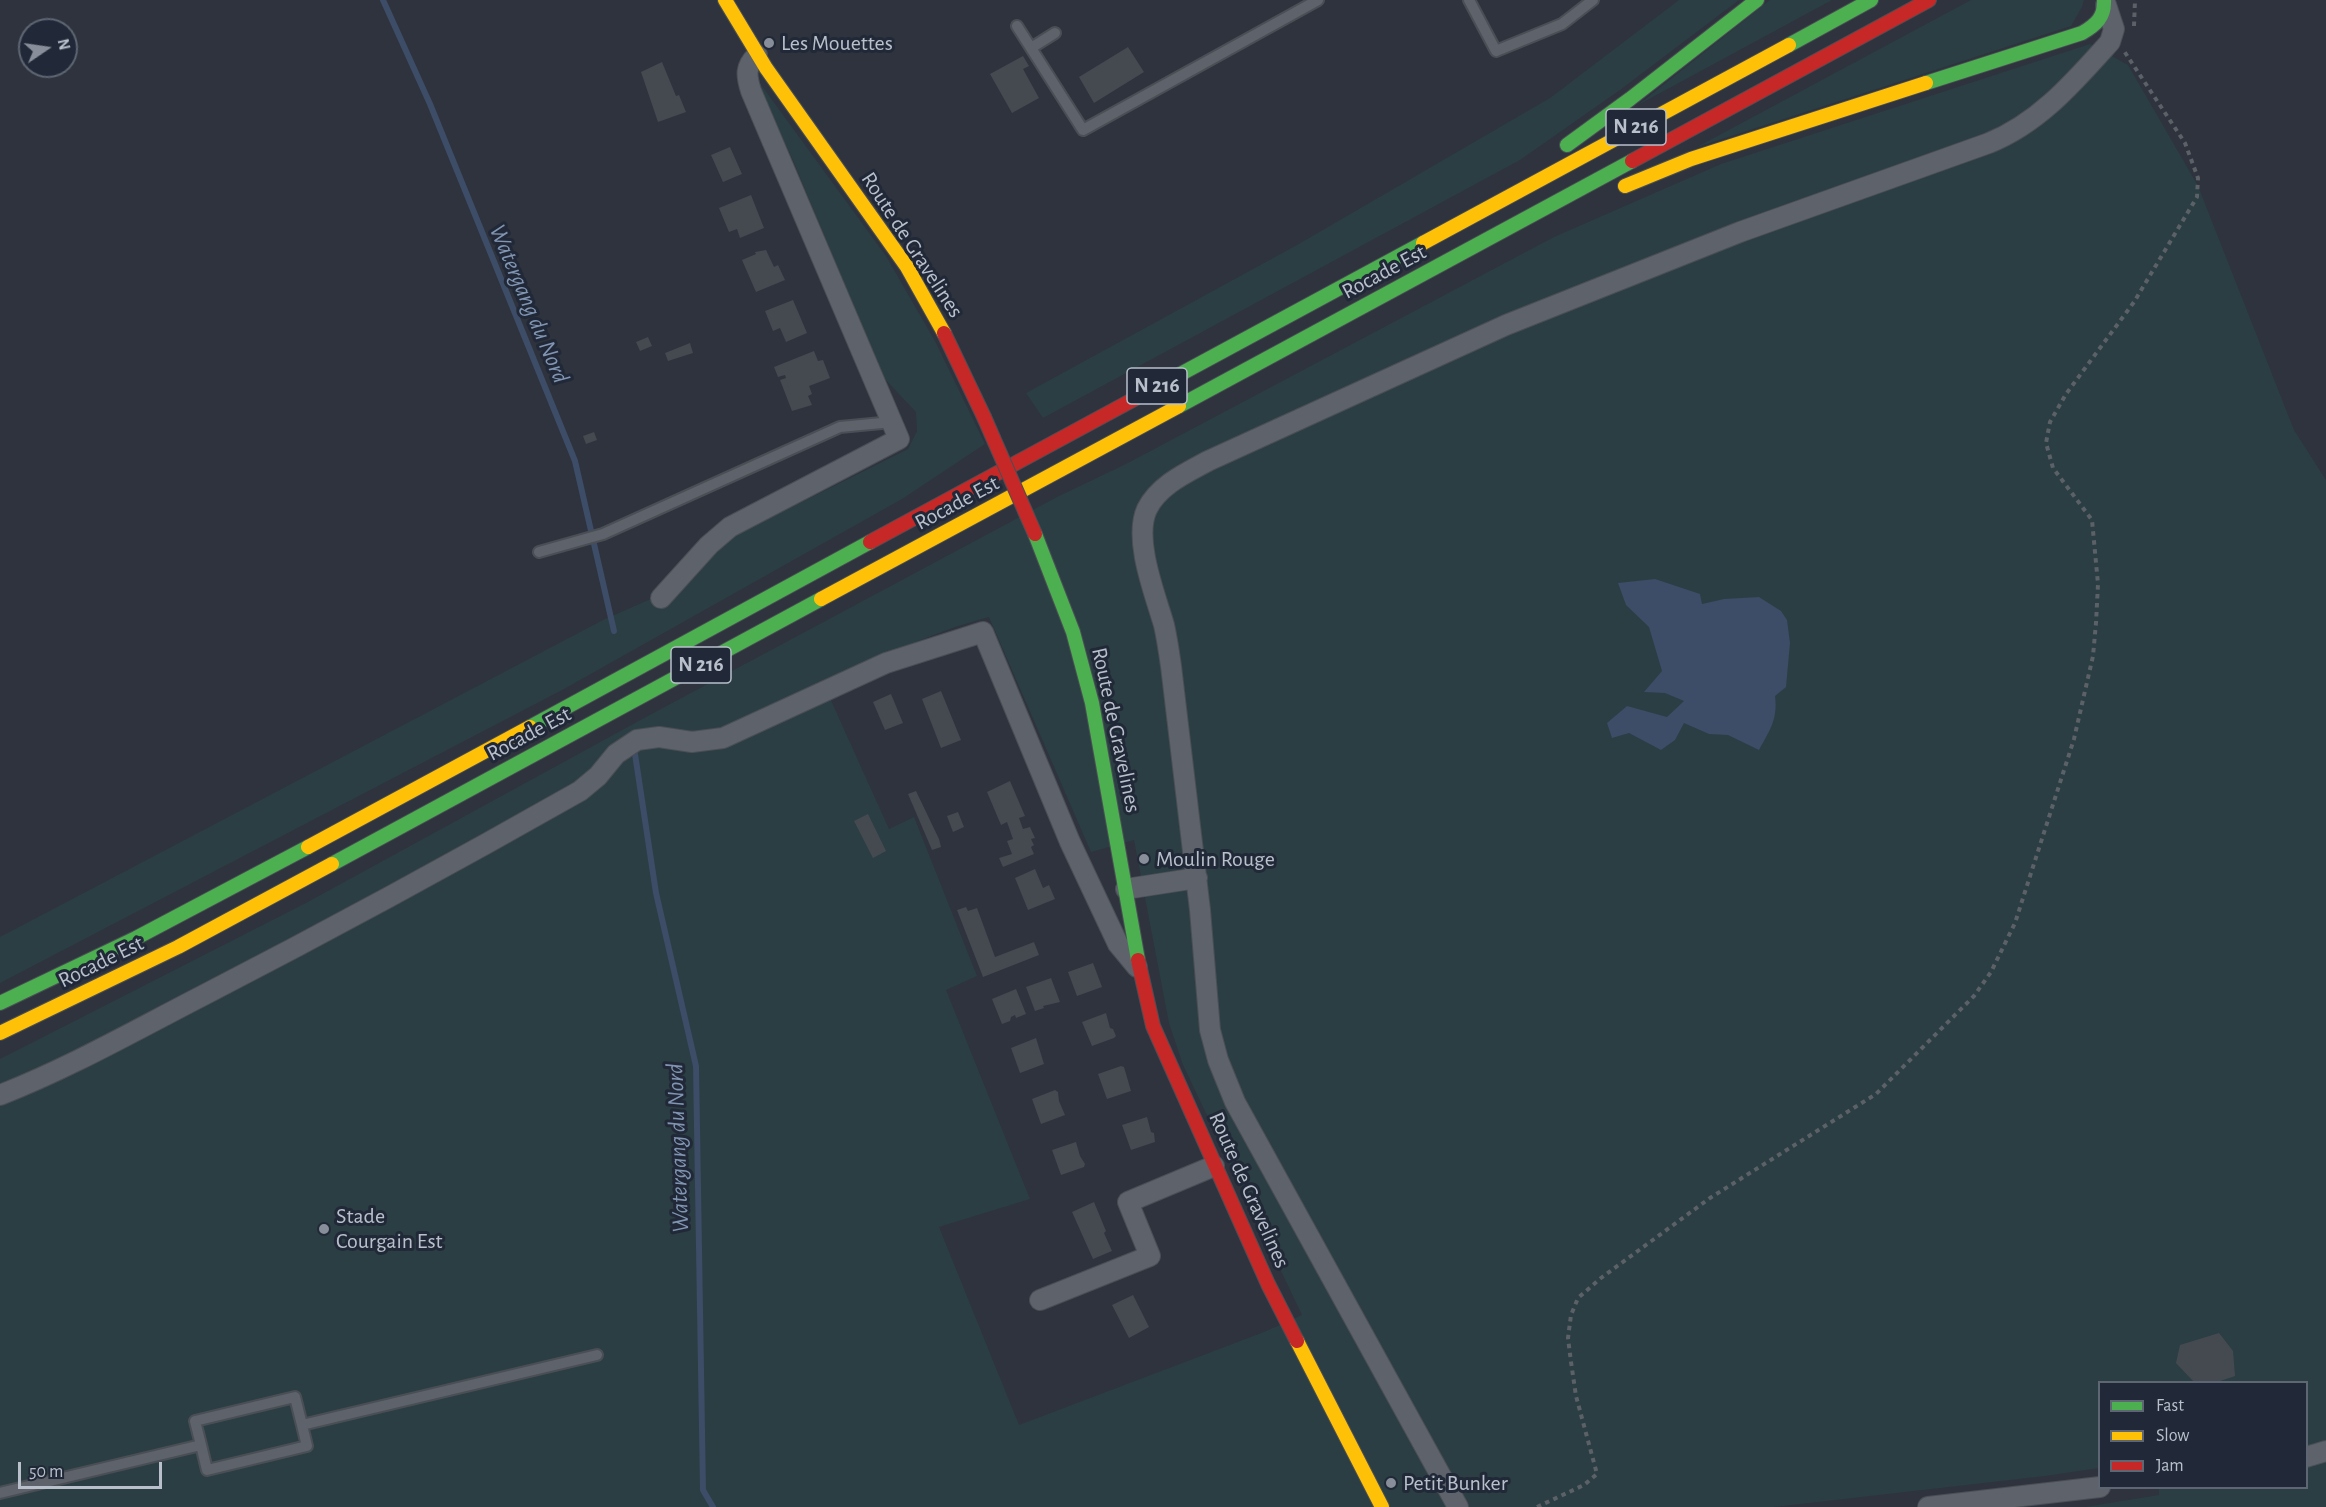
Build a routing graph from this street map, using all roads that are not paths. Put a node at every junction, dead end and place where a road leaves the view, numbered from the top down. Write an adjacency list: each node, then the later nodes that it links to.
1 (725, 0): 12 (main road, Route de Gravelines)
2 (1318, 0): 11 (lane)
3 (1469, 0): 4 (lane)
4 (1593, 0)
5 (1756, 0): 13 (main road)
6 (1871, 0): 18 (main road, Rocade Est / N 216)
7 (1929, 0): 17 (main road, Rocade Est / N 216)
8 (2104, 0): 15 (main road); 22 (street)
9 (1017, 26): 11 (lane)
10 (1055, 33): 11 (lane)
11 (1031, 48)
12 (757, 55): 19 (street); 23 (main road, Route de Gravelines, bridge)
13 (1556, 152)
14 (1537, 165): 18 (main road)
15 (1616, 190)
16 (1588, 199): 17 (main road)
17 (1548, 207): 26 (main road, Rocade Est / N 216)
18 (1401, 254): 25 (main road, Rocade Est / N 216)
19 (892, 422): 20 (lane); 21 (street)
20 (539, 552)
21 (661, 598)
22 (1197, 878): 23 (street); 38 (street)
23 (1126, 889): 24 (main road, Route de Gravelines)
24 (1139, 968): 27 (street); 28 (main road, Route de Gravelines)
25 (0, 1004)
26 (0, 1033)
27 (0, 1095)
28 (1214, 1166): 29 (street); 37 (main road, Route de Gravelines)
29 (1040, 1300)
30 (597, 1355): 31 (lane)
31 (302, 1425): 32 (lane); 32 (lane)
32 (201, 1446): 36 (lane)
33 (2326, 1451): 34 (street)
34 (2308, 1457)
35 (2098, 1487): 39 (street)
36 (0, 1493)
37 (1382, 1507)
38 (1458, 1507)
39 (1928, 1507)

